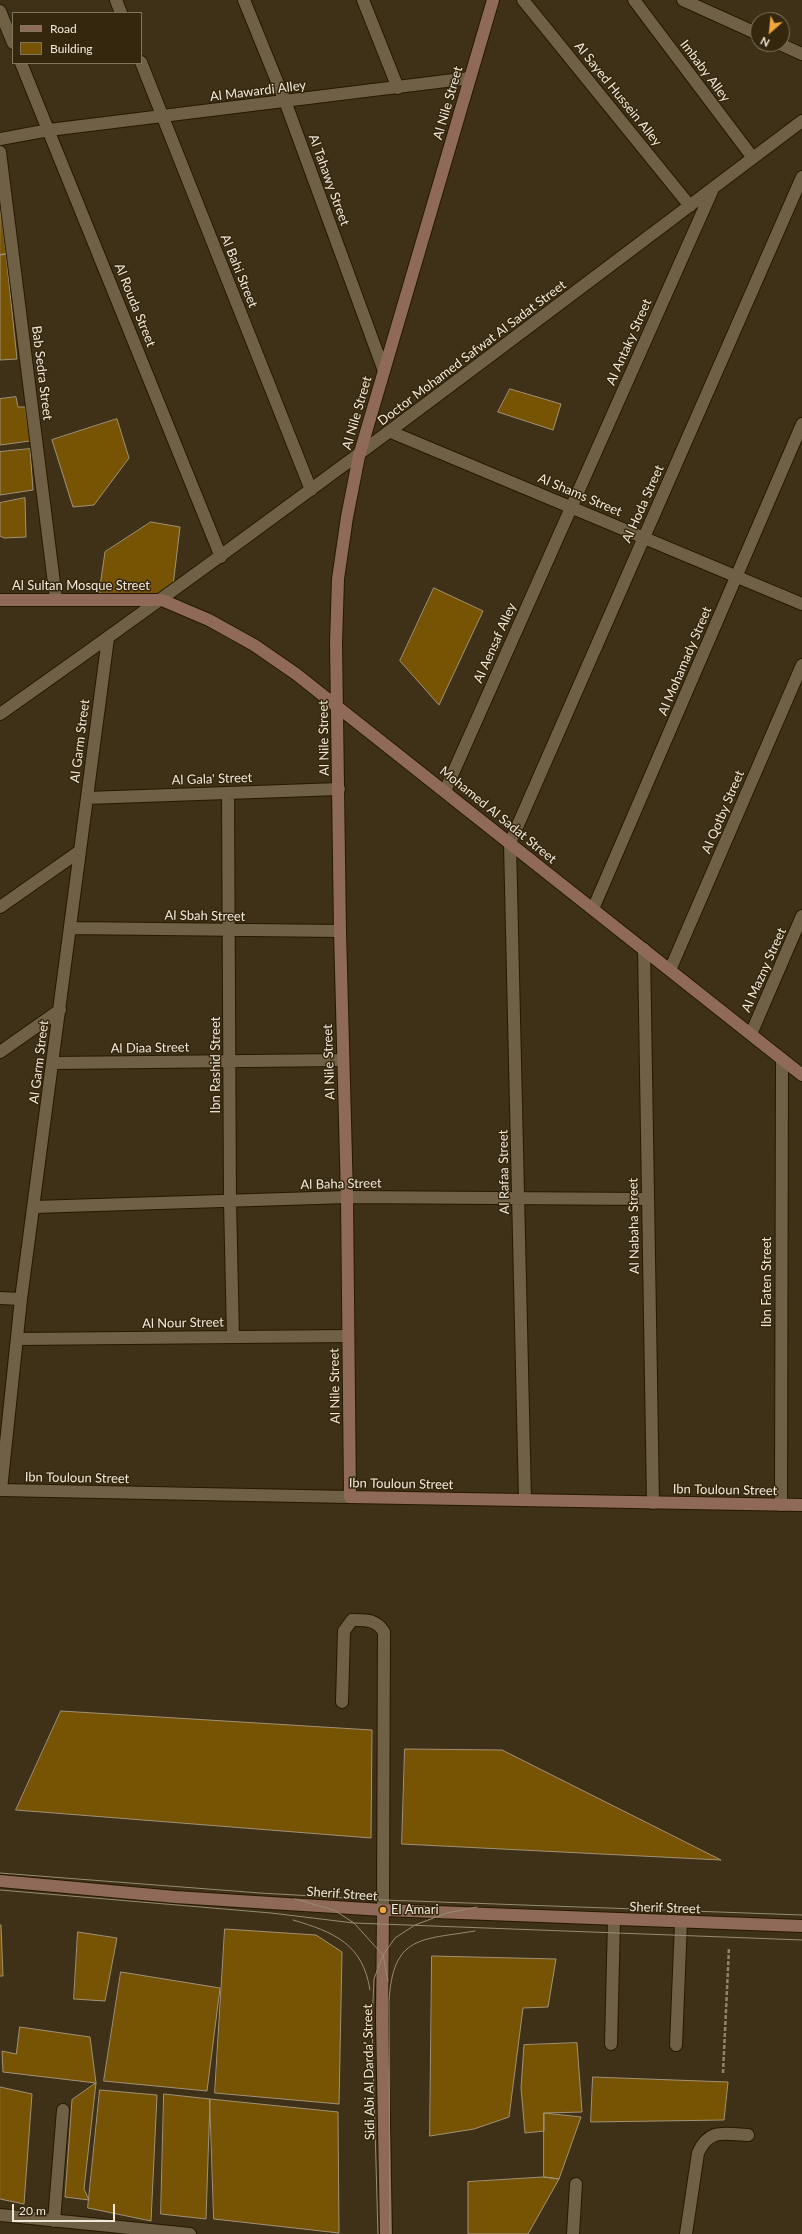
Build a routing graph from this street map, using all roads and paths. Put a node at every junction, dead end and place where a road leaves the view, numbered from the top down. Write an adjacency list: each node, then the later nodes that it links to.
1 (116, 0): 9 (street)
2 (244, 0): 18 (street, Al Tahawy Street)
3 (364, 0): 17 (street)
4 (493, 0): 16 (main road, Al Nile Street)
5 (523, 0): 27 (street, Al Sayed Hussein Alley)
6 (634, 0): 24 (street, Imbaby Alley)
7 (683, 0): 10 (street)
8 (0, 11): 11 (street)
9 (121, 12)
10 (750, 30)
11 (12, 41)
12 (790, 49): 13 (street)
13 (802, 54)
14 (22, 64): 21 (street, Al Rouda Street)
15 (142, 64): 19 (street, Al Bahi Street)
16 (470, 78): 17 (street, Al Mawardi Alley); 28 (main road, Al Nile Street)
17 (398, 88): 18 (street, Al Mawardi Alley)
18 (285, 102): 19 (street, Al Mawardi Alley); 28 (street, Al Tahawy Street)
19 (163, 116): 21 (street, Al Mawardi Alley); 32 (street, Al Bahi Street)
20 (802, 121): 24 (street, Doctor Mohamed Safwat Al Sadat Street)
21 (50, 130): 22 (street, Al Mawardi Alley); 35 (street, Al Rouda Street)
22 (0, 139)
23 (0, 152): 37 (street, Bab Sedra Street)
24 (753, 158): 26 (street, Doctor Mohamed Safwat Al Sadat Street)
25 (802, 177): 34 (street, Al Hoda Street)
26 (712, 189): 27 (street, Doctor Mohamed Safwat Al Sadat Street); 33 (street, Al Antaky Street)
27 (690, 206): 30 (street, Doctor Mohamed Safwat Al Sadat Street)
28 (384, 370): 31 (main road, Al Nile Street)
29 (802, 424): 36 (street, Al Mohamady Street)
30 (391, 432): 31 (street, Doctor Mohamed Safwat Al Sadat Street); 33 (street, Al Shams Street)
31 (359, 456): 32 (street, Doctor Mohamed Safwat Al Sadat Street); 43 (main road, Al Nile Street)
32 (311, 490): 35 (street, Doctor Mohamed Safwat Al Sadat Street)
33 (571, 507): 34 (street, Al Shams Street); 46 (street, Al Aensaf Alley)
34 (644, 538): 36 (street, Al Shams Street); 49 (street, Al Hoda Street)
35 (221, 557): 39 (street, Doctor Mohamed Safwat Al Sadat Street)
36 (736, 576): 40 (street, Al Shams Street); 52 (street, Al Mohamady Street)
37 (56, 599): 38 (main road, Al Sultan Mosque Street); 39 (main road, Al Sultan Mosque Street)
38 (0, 600)
39 (162, 600): 41 (street, Doctor Mohamed Safwat Al Sadat Street); 43 (main road, Mohamed Al Sadat Street)
40 (802, 604)
41 (108, 638): 44 (street, Doctor Mohamed Safwat Al Sadat Street); 48 (street, Al Garm Street)
42 (802, 665): 58 (street, Al Qotby Street)
43 (337, 706): 45 (main road, Al Nile Street); 46 (main road, Mohamed Al Sadat Street)
44 (0, 714)
45 (339, 789): 47 (street, Al Gala' Street); 56 (main road, Al Nile Street)
46 (445, 791): 49 (main road, Mohamed Al Sadat Street)
47 (228, 793): 48 (street, Al Gala' Street); 55 (street, Ibn Rashid Street)
48 (87, 798): 50 (street, Al Garm Street)
49 (510, 844): 52 (main road, Mohamed Al Sadat Street); 68 (street, Al Rafaa Street)
50 (80, 851): 51 (street); 54 (street, Al Garm Street)
51 (0, 907)
52 (593, 909): 57 (main road, Mohamed Al Sadat Street)
53 (802, 916): 60 (street, Al Mazny Street)
54 (70, 928): 55 (street, Al Sbah Street); 59 (street, Al Garm Street)
55 (229, 930): 56 (street, Al Sbah Street); 64 (street, Ibn Rashid Street)
56 (340, 931): 63 (main road, Al Nile Street)
57 (644, 950): 58 (main road, Mohamed Al Sadat Street); 69 (street, Al Nabaha Street)
58 (670, 970): 60 (main road, Mohamed Al Sadat Street)
59 (60, 1010): 61 (street); 65 (street, Al Garm Street)
60 (751, 1034): 62 (main road, Mohamed Al Sadat Street)
61 (0, 1052)
62 (782, 1058): 66 (main road, Mohamed Al Sadat Street); 81 (street, Ibn Faten Street)
63 (343, 1060): 64 (street, Al Diaa Street); 67 (main road, Al Nile Street)
64 (229, 1061): 65 (street, Al Diaa Street); 70 (street, Ibn Rashid Street)
65 (52, 1063): 71 (street, Al Garm Street)
66 (801, 1073)
67 (347, 1197): 68 (street, Al Baha Street); 70 (street, Al Baha Street); 74 (main road, Al Nile Street)
68 (519, 1198): 69 (street, Al Baha Street); 79 (street, Al Rafaa Street)
69 (648, 1199): 80 (street, Al Nabaha Street)
70 (230, 1201): 71 (street, Al Baha Street); 75 (street, Ibn Rashid Street)
71 (34, 1207): 73 (street, Al Garm Street)
72 (0, 1298): 73 (street)
73 (21, 1299): 76 (street, Al Garm Street)
74 (348, 1336): 75 (street, Al Nour Street); 78 (main road, Al Nile Street)
75 (233, 1337): 76 (street, Al Nour Street)
76 (17, 1338): 77 (street, Al Garm Street)
77 (1, 1490): 78 (street, Ibn Touloun Street)
78 (350, 1497): 79 (main road, Ibn Touloun Street)
79 (526, 1500): 80 (main road, Ibn Touloun Street)
80 (653, 1502): 81 (main road, Ibn Touloun Street)
81 (781, 1505): 82 (main road, Ibn Touloun Street)
82 (802, 1505)
83 (342, 1702): 85 (street)
84 (0, 1881): 85 (main road, Sherif Street)
85 (383, 1910): 86 (main road, Sherif Street); 99 (main road, Sidi Abi Al Darda' Street)
86 (614, 1920): 87 (main road, Sherif Street); 90 (street)
87 (682, 1922): 88 (main road, Sherif Street); 91 (street)
88 (730, 1924): 89 (main road, Sherif Street); 92 (path)
89 (802, 1926)
90 (611, 2044)
91 (676, 2045)
92 (723, 2073)
93 (63, 2110): 97 (street)
94 (748, 2135): 101 (street)
95 (576, 2184): 100 (street)
96 (0, 2215): 97 (street)
97 (54, 2221): 98 (street)
98 (190, 2234)
99 (386, 2234)
100 (573, 2234)
101 (686, 2234)

